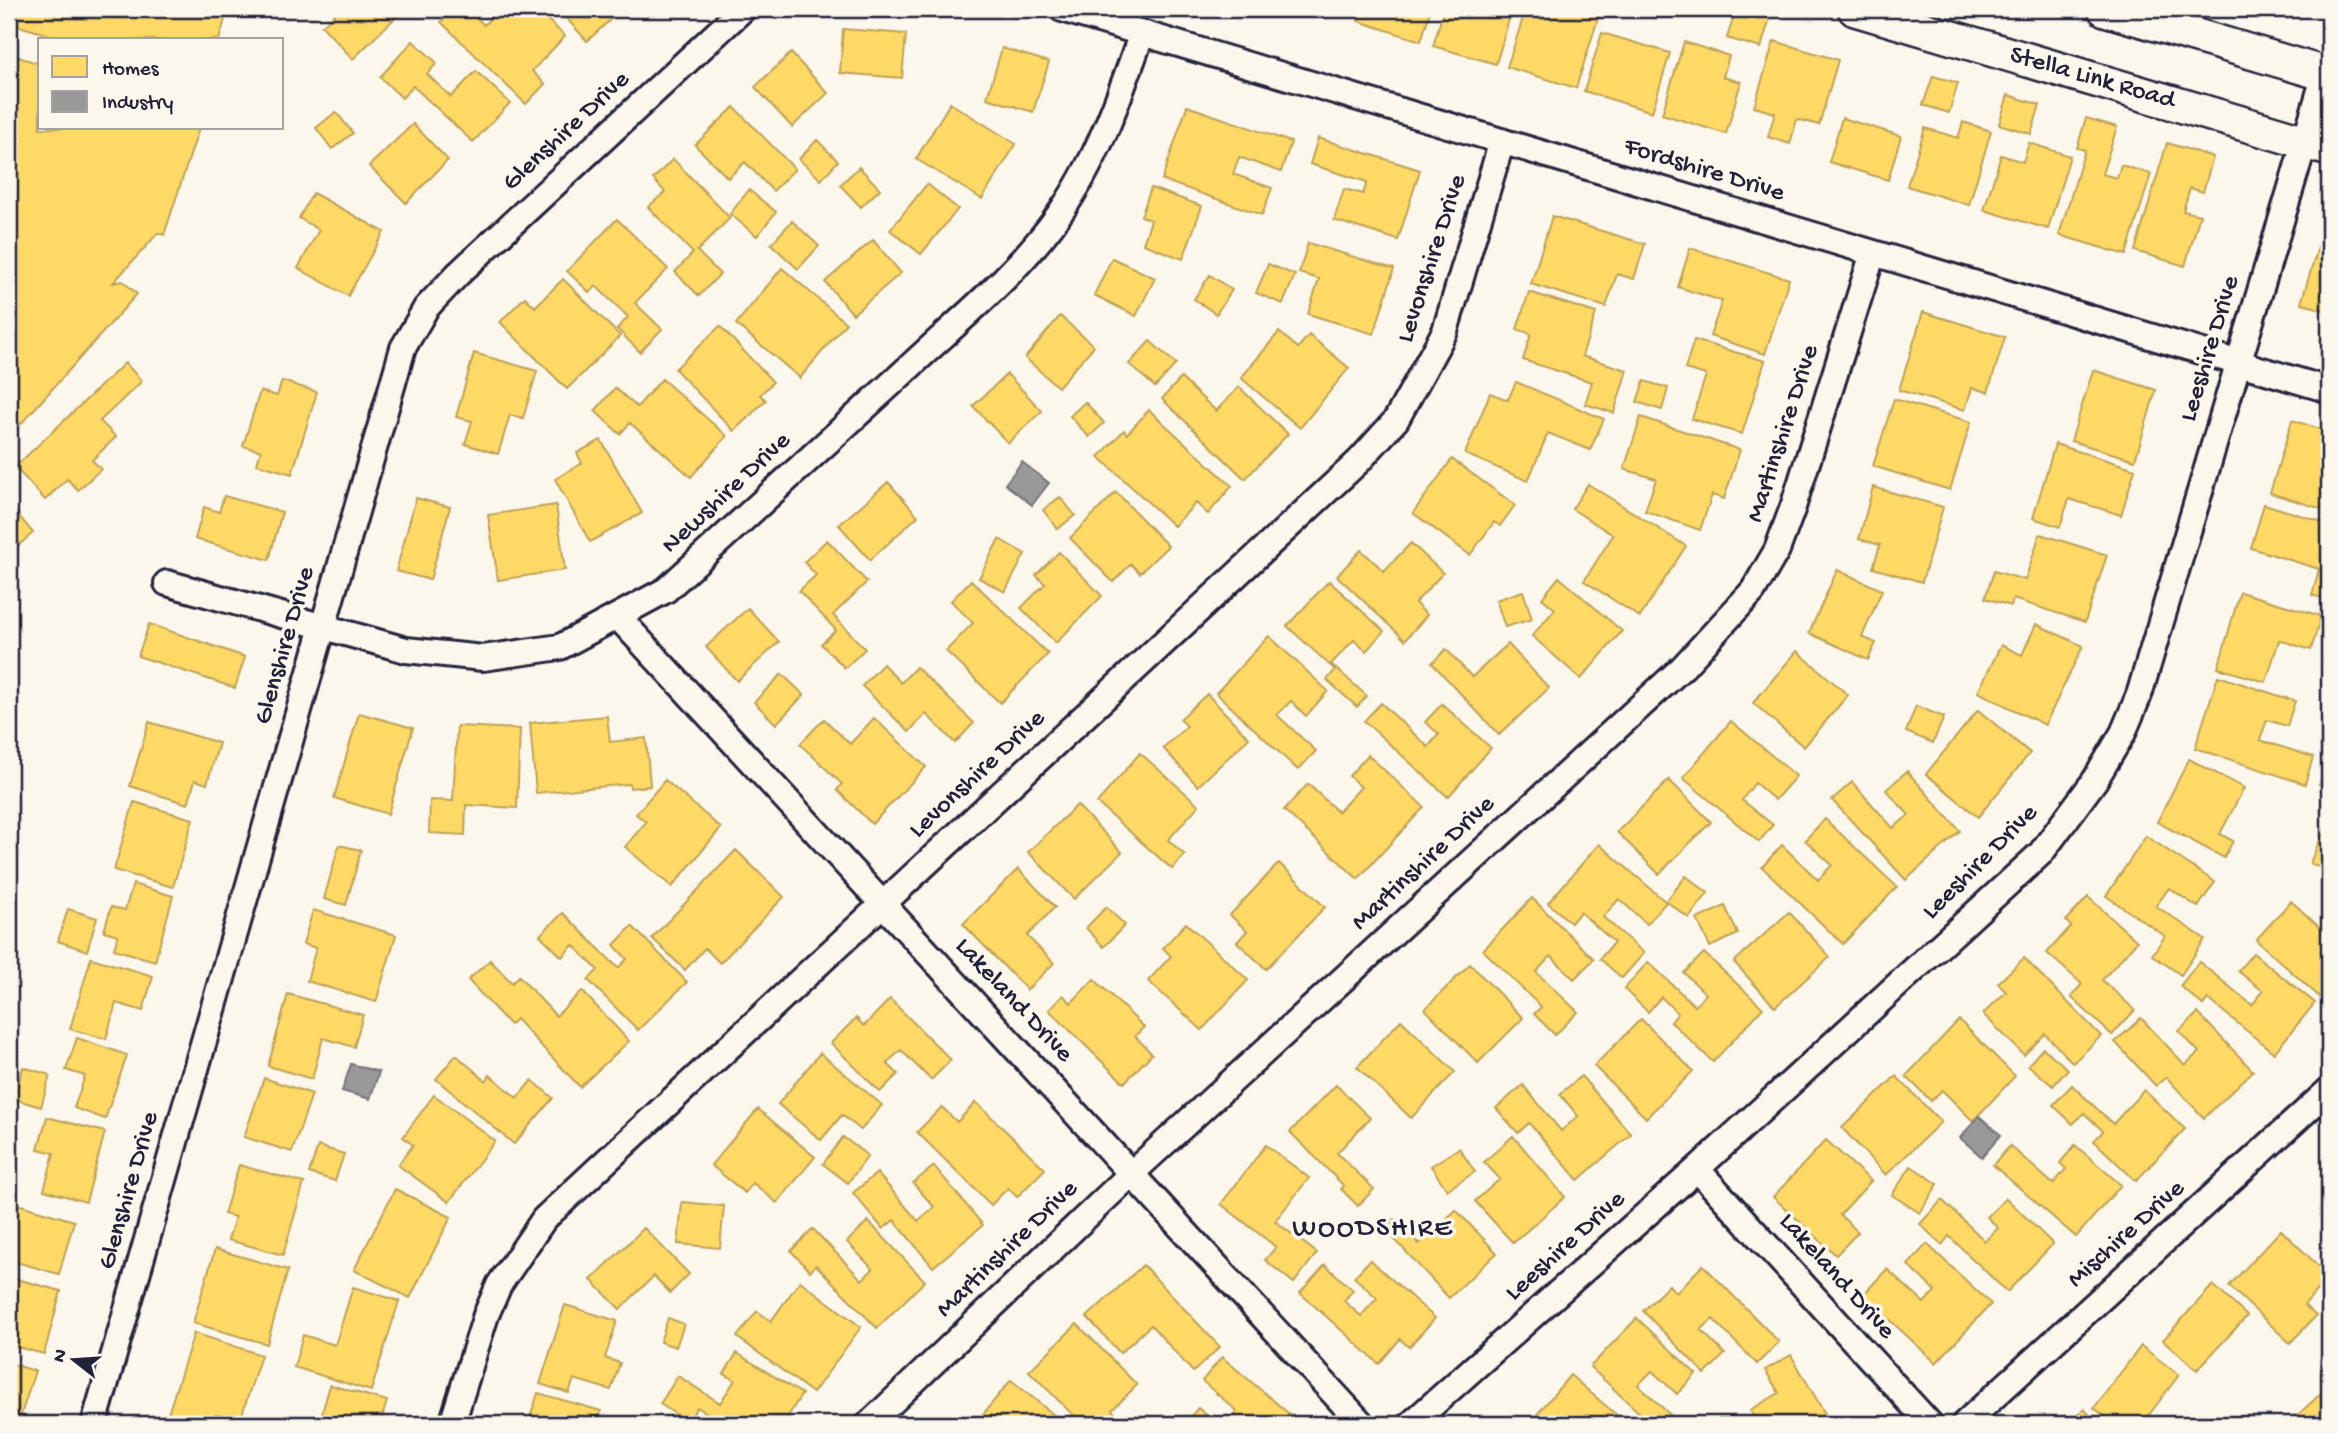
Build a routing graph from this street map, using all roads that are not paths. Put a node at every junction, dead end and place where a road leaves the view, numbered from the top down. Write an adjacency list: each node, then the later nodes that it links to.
1 (743, 9): 14 (street, Glenshire Drive)
2 (1062, 9): 5 (street, Fordshire Drive)
3 (1855, 9): 8 (main road, Stella Link Road)
4 (2105, 9): 6 (main road)
5 (1142, 33): 7 (street, Fordshire Drive); 13 (street, Newshire Drive)
6 (2327, 74): 8 (street, Leeshire Drive)
7 (1502, 141): 9 (street, Fordshire Drive); 15 (street, Levonshire Drive)
8 (2317, 145): 10 (street, Leeshire Drive)
9 (1872, 253): 10 (street, Fordshire Drive); 18 (street, Martinshire Drive)
10 (2238, 363): 11 (street, Fordshire Drive); 17 (street, Leeshire Drive)
11 (2329, 390)
12 (167, 583): 14 (street, Newshire Drive)
13 (619, 618): 14 (street, Newshire Drive); 15 (street, Lakeland Drive)
14 (323, 628): 19 (street, Glenshire Drive)
15 (883, 904): 18 (street, Lakeland Drive); 20 (street, Levonshire Drive)
16 (2329, 1090): 25 (street, Mischire Drive)
17 (1697, 1170): 23 (street, Leeshire Drive); 24 (street, Lakeland Drive)
18 (1132, 1173): 21 (street, Martinshire Drive); 22 (street, Lakeland Drive)
19 (94, 1424)
20 (452, 1424)
21 (869, 1424)
22 (1362, 1424)
23 (1411, 1424)
24 (1930, 1424)
25 (1964, 1424)

